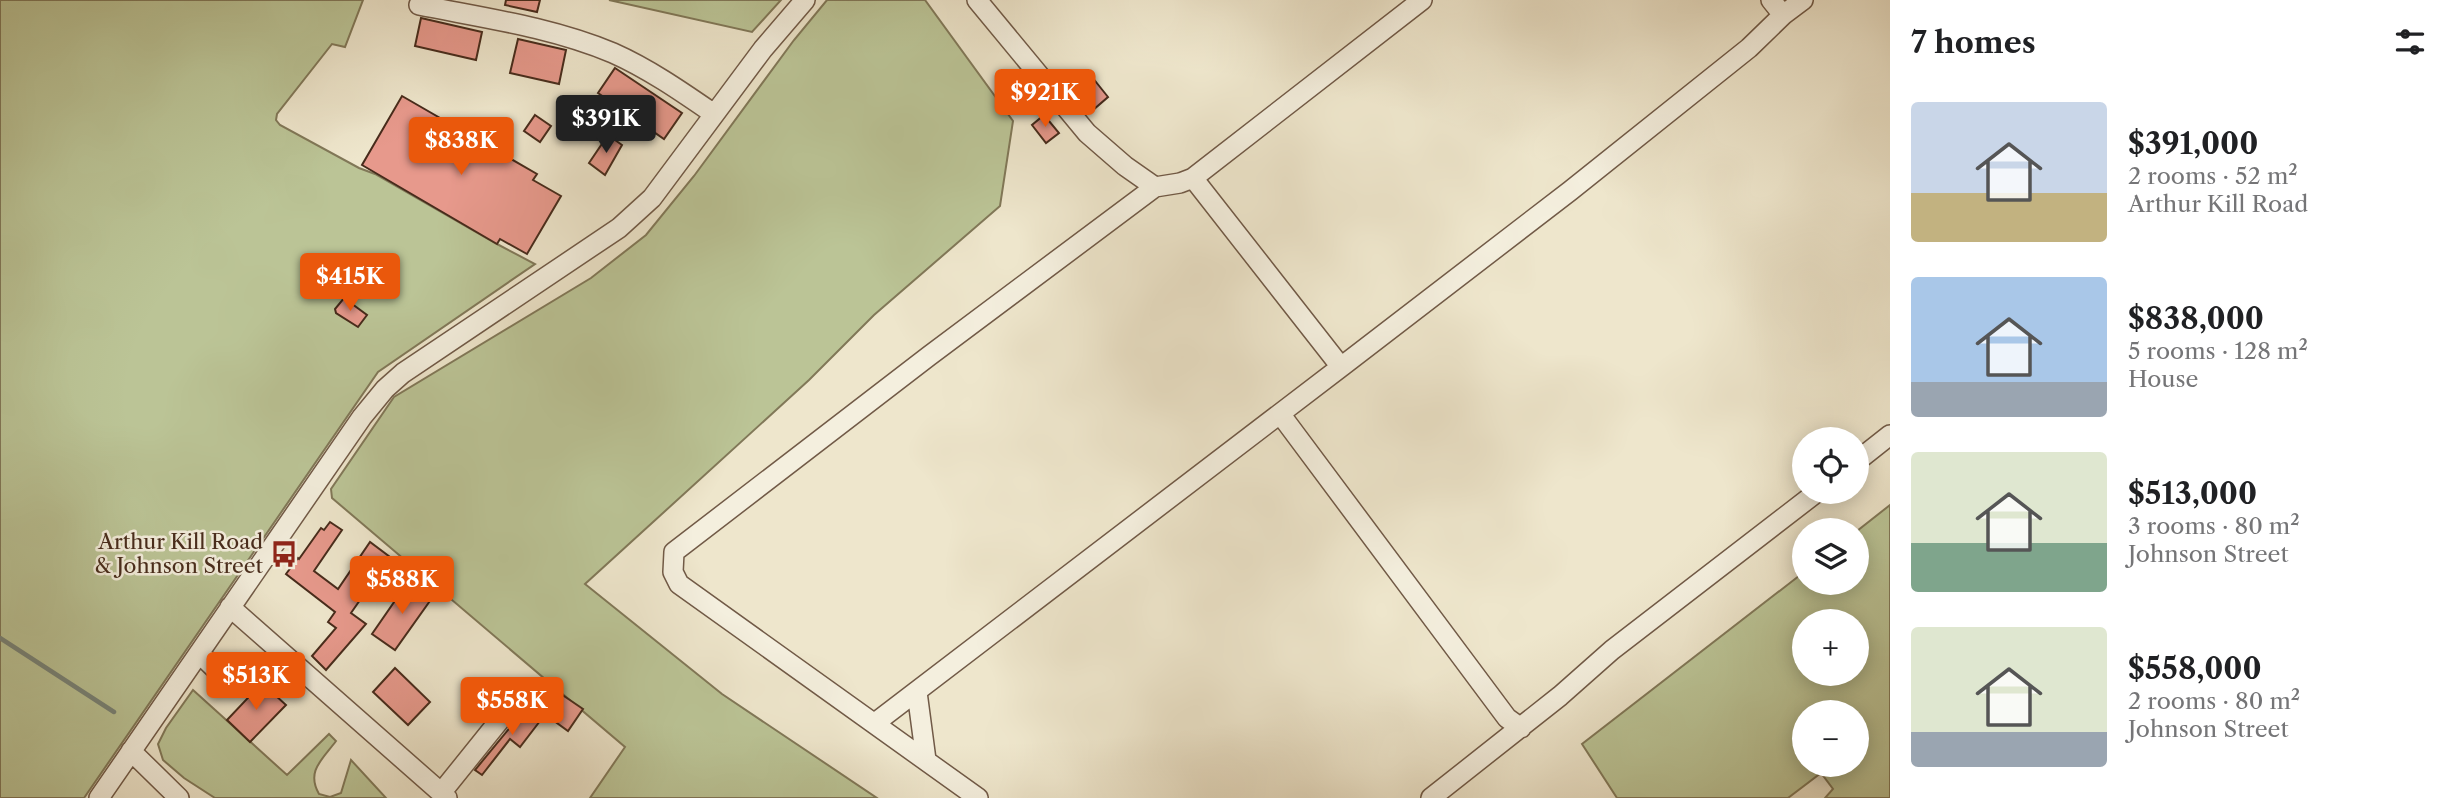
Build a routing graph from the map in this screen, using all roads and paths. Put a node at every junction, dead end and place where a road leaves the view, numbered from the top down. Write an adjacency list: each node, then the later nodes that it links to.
1 (805, 0): 7 (street)
2 (977, 0): 9 (street)
3 (1422, 0): 8 (street)
4 (1803, 0): 6 (street)
5 (419, 5): 7 (street)
6 (1777, 7): 10 (street)
7 (714, 114): 15 (street)
8 (1193, 178): 9 (street); 10 (street)
9 (1155, 187): 20 (street)
10 (1341, 367): 11 (street)
11 (1281, 415): 18 (street); 21 (street)
12 (1890, 435): 13 (street)
13 (1869, 452)
14 (1801, 504): 21 (street)
15 (230, 607): 16 (street); 24 (street)
16 (199, 653): 17 (street); 22 (street)
17 (234, 687)
18 (917, 692): 20 (street); 23 (street)
19 (507, 711): 24 (street)
20 (875, 723): 23 (street)
21 (1521, 728): 28 (street)
22 (131, 751): 25 (street); 26 (street)
23 (926, 760): 27 (street)
24 (444, 795)
25 (99, 798)
26 (179, 798)
27 (978, 798)
28 (1431, 798)

